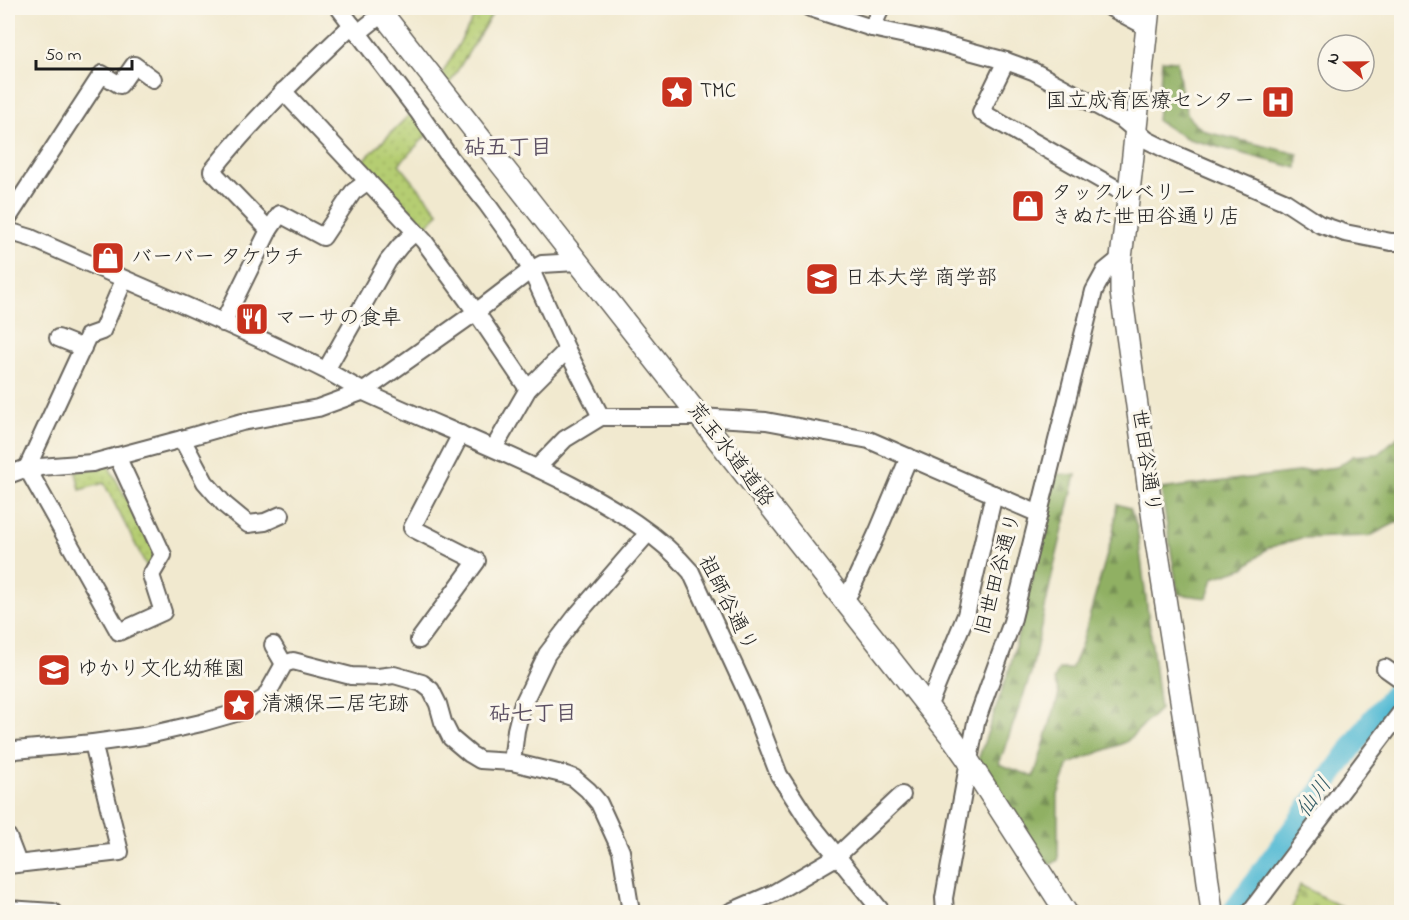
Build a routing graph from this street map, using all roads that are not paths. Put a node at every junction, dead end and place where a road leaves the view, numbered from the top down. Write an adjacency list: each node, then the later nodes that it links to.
1 (339, 8): 8 (street)
2 (810, 8): 7 (street)
3 (881, 8): 7 (street)
4 (1111, 8): 6 (street)
5 (383, 9): 8 (street); 21 (main road, 荒玉水道道路)
6 (1148, 17): 12 (main road, 世田谷通り)
7 (872, 27): 9 (street)
8 (355, 29): 11 (street); 22 (street)
9 (1006, 61): 12 (street); 14 (street)
10 (153, 79): 15 (street)
11 (283, 91): 13 (street); 16 (street)
12 (1136, 131): 14 (main road, 世田谷通り); 19 (street)
13 (368, 181): 16 (street); 18 (street)
14 (1129, 192): 20 (main road, 世田谷通り)
15 (8, 218)
16 (269, 230): 27 (street)
17 (8, 231): 23 (street, 祖師谷通り)
18 (415, 232): 26 (street); 31 (street)
19 (1401, 242)
20 (1121, 258): 24 (street, 旧世田谷通り); 25 (main road, 世田谷通り)
21 (577, 262): 22 (street); 35 (main road, 荒玉水道道路)
22 (531, 270): 26 (street); 30 (street)
23 (124, 280): 27 (street, 祖師谷通り); 29 (street)
24 (1090, 307): 25 (street); 45 (street, 旧世田谷通り)
25 (1122, 309): 69 (main road, 世田谷通り)
26 (476, 312): 32 (street); 33 (street)
27 (223, 323): 31 (street, 祖師谷通り)
28 (58, 338): 29 (street)
29 (83, 348): 41 (street)
30 (567, 350): 32 (street); 34 (street)
31 (326, 370): 33 (street, 祖師谷通り)
32 (528, 389): 38 (street)
33 (364, 391): 36 (street, 祖師谷通り); 37 (street)
34 (601, 417): 35 (street); 42 (street)
35 (699, 417): 40 (street); 48 (main road, 荒玉水道道路)
36 (461, 434): 38 (street, 祖師谷通り); 49 (street)
37 (182, 439): 39 (street); 46 (street)
38 (494, 448): 42 (street, 祖師谷通り)
39 (117, 456): 41 (street); 41 (street)
40 (909, 457): 44 (street); 48 (street)
41 (27, 468): 43 (street)
42 (537, 468): 47 (street, 祖師谷通り)
43 (8, 475)
44 (994, 494): 45 (street); 52 (street)
45 (1039, 514): 56 (street, 旧世田谷通り)
46 (281, 515)
47 (648, 533): 57 (street); 60 (street, 祖師谷通り)
48 (843, 599): 52 (main road, 荒玉水道道路)
49 (418, 640)
50 (273, 645): 51 (street)
51 (284, 664): 54 (street); 57 (street)
52 (928, 707): 56 (main road, 荒玉水道道路)
53 (1401, 711): 70 (street)
54 (93, 742): 55 (street); 61 (street)
55 (8, 753)
56 (968, 760): 67 (street, 旧世田谷通り); 68 (main road, 荒玉水道道路)
57 (512, 762): 64 (street)
58 (903, 795): 60 (street)
59 (8, 837): 61 (street)
60 (836, 857): 65 (street); 66 (street, 祖師谷通り)
61 (13, 864)
62 (8, 909): 63 (street)
63 (53, 912)
64 (631, 912)
65 (730, 912)
66 (882, 912)
67 (945, 912)
68 (1066, 912)
69 (1212, 912)
70 (1250, 912)

